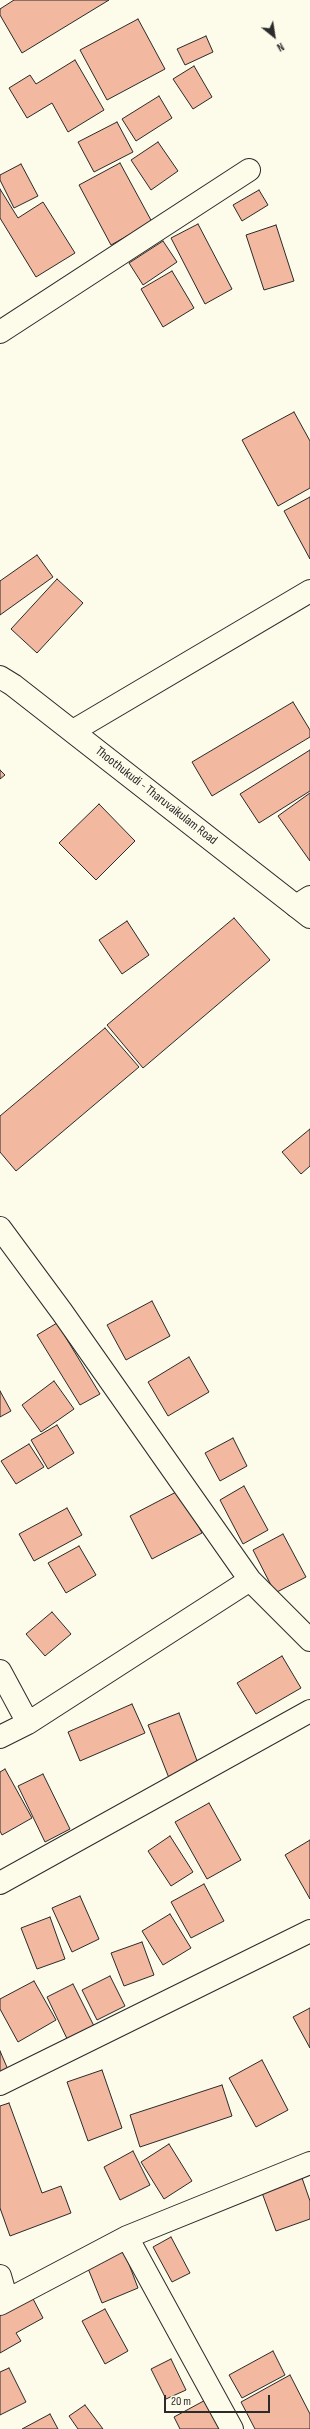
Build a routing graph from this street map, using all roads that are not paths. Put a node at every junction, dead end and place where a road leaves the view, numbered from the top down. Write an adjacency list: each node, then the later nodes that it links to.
1 (249, 170): 2 (street)
2 (0, 332)
3 (310, 591): 5 (street)
4 (0, 678): 5 (street, Thoothukudi - Tharuvaikulam Road)
5 (73, 731): 6 (street, Thoothukudi - Tharuvaikulam Road)
6 (305, 907)
7 (0, 1228): 8 (street)
8 (250, 1580): 9 (street); 12 (street)
9 (310, 1640)
10 (0, 1671): 12 (street)
11 (310, 1711): 14 (street)
12 (28, 1723): 13 (street)
13 (0, 1737)
14 (0, 1883)
15 (310, 1931): 16 (street)
16 (0, 2084)
17 (310, 2163): 18 (street)
18 (127, 2237): 20 (street); 21 (street)
19 (0, 2276): 20 (street)
20 (4, 2302)
21 (232, 2429)

